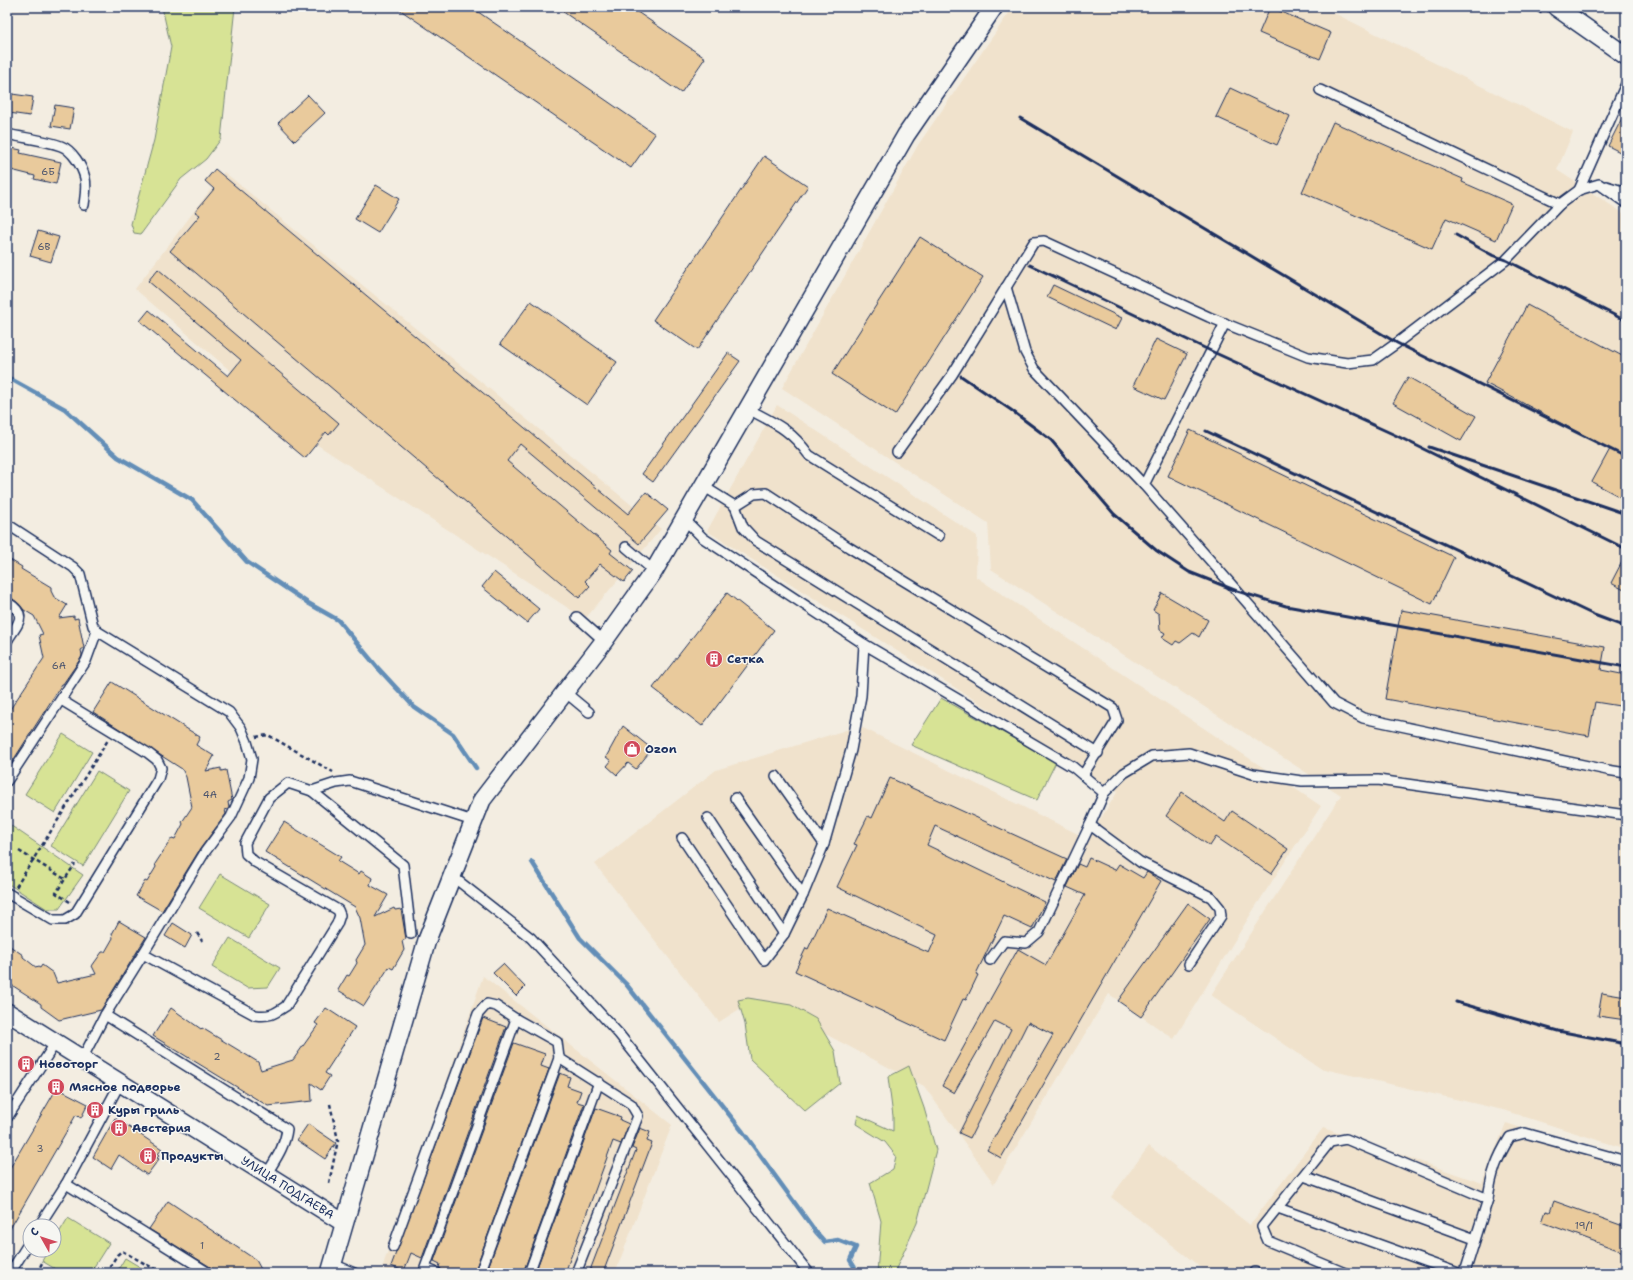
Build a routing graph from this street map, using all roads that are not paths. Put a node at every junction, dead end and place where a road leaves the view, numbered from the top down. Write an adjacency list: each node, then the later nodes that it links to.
1 (994, 7): 15 (street)
2 (1556, 7): 3 (street)
3 (1626, 56)
4 (1626, 84): 8 (lane)
5 (1320, 90): 11 (lane)
6 (7, 134): 12 (lane)
7 (1599, 184): 8 (lane); 9 (lane); 10 (lane)
8 (1580, 190): 11 (lane)
9 (1626, 192)
10 (1626, 203)
11 (1560, 204): 14 (lane)
12 (84, 205)
13 (1006, 287): 14 (lane); 16 (lane); 17 (lane)
14 (1225, 323): 17 (lane)
15 (748, 409): 18 (street); 22 (lane)
16 (897, 452)
17 (1144, 485): 35 (lane)
18 (703, 486): 19 (lane); 20 (street)
19 (735, 506): 34 (lane); 34 (lane)
20 (684, 519): 24 (street); 30 (lane)
21 (7, 524): 27 (lane)
22 (938, 536)
23 (626, 547): 24 (lane)
24 (654, 572): 29 (street)
25 (7, 602): 28 (lane)
26 (577, 617): 29 (lane)
27 (97, 631): 32 (lane); 53 (lane)
28 (7, 641)
29 (604, 641): 31 (street)
30 (864, 644): 36 (lane); 47 (lane)
31 (565, 692): 33 (lane); 44 (street)
32 (61, 700): 38 (lane); 49 (lane)
33 (589, 712)
34 (1098, 753): 36 (lane)
35 (1626, 773)
36 (1084, 775): 40 (lane)
37 (776, 776): 47 (lane)
38 (7, 781)
39 (312, 791): 44 (lane); 51 (lane); 53 (lane)
40 (1104, 793): 42 (lane); 45 (lane)
41 (735, 798): 50 (lane)
42 (1626, 815)
43 (708, 818): 52 (lane)
44 (473, 821): 48 (street)
45 (1090, 825): 54 (lane); 55 (lane)
46 (682, 838): 52 (lane)
47 (824, 844): 50 (lane)
48 (452, 876): 72 (street); 84 (lane)
49 (9, 894)
50 (803, 895): 52 (lane)
51 (411, 934)
52 (784, 934)
53 (143, 954): 57 (lane)
54 (990, 960)
55 (1189, 964)
56 (7, 1012): 59 (street, УЛИЦА ПОДГАЕВА)
57 (105, 1015): 61 (lane); 66 (lane)
58 (516, 1019): 60 (lane); 74 (lane); 80 (lane)
59 (56, 1042): 61 (street, УЛИЦА ПОДГАЕВА); 64 (lane)
60 (559, 1058): 62 (lane); 81 (lane)
61 (82, 1059): 63 (street, УЛИЦА ПОДГАЕВА)
62 (599, 1082): 82 (lane); 83 (lane)
63 (120, 1083): 66 (street, УЛИЦА ПОДГАЕВА); 68 (lane)
64 (7, 1118)
65 (1626, 1161): 69 (lane)
66 (266, 1175): 72 (street, УЛИЦА ПОДГАЕВА)
67 (1304, 1176): 69 (lane); 70 (lane); 73 (lane)
68 (66, 1184): 71 (lane); 78 (lane)
69 (1488, 1199): 73 (lane)
70 (1278, 1208): 85 (lane); 86 (lane)
71 (44, 1218)
72 (344, 1223): 76 (street)
73 (1475, 1239): 87 (lane)
74 (393, 1247)
75 (22, 1254): 77 (lane)
76 (332, 1269): 79 (lane)
77 (10, 1273)
78 (209, 1273)
79 (354, 1273)
80 (438, 1273)
81 (480, 1273)
82 (529, 1273)
83 (576, 1273)
84 (809, 1273)
85 (1345, 1273)
86 (1458, 1273)
87 (1461, 1273)

